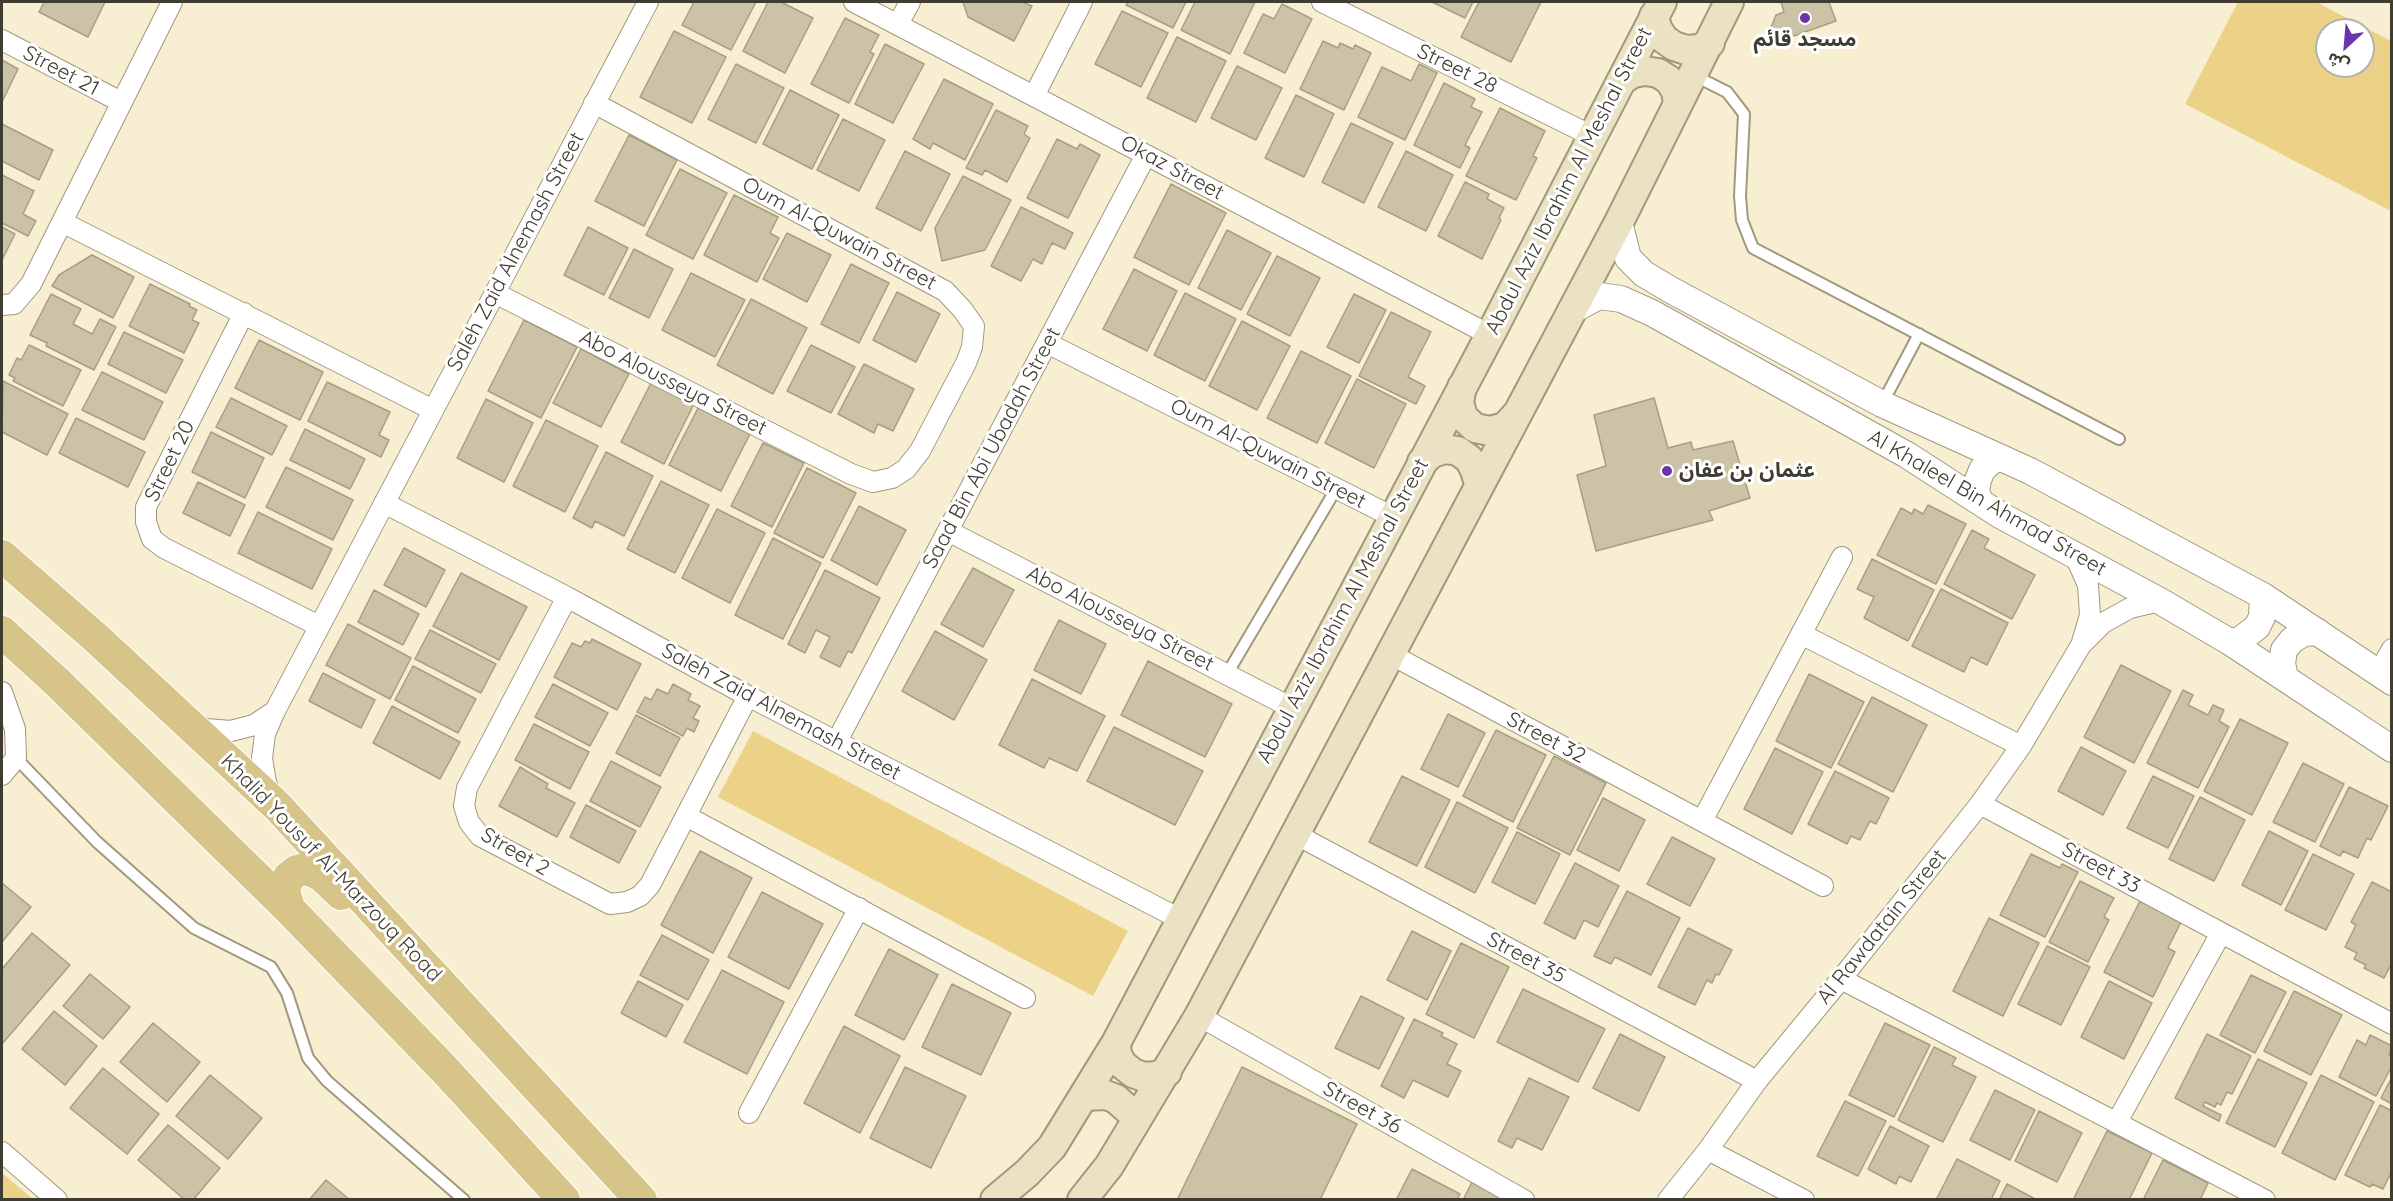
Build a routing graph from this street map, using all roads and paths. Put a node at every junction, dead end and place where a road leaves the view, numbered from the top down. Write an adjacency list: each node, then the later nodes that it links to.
1 (172, 2): 15 (street)
2 (648, 2): 16 (street, Saleh Zaid Alnemash Street)
3 (854, 2): 9 (street, Okaz Street)
4 (910, 2): 9 (street)
5 (1082, 2): 14 (street)
6 (1322, 2): 18 (street, Street 28)
7 (1730, 2): 11 (main road)
8 (1658, 9): 11 (main road); 13 (main road, Abdul Aziz Ibrahim Al Meshal Street)
9 (898, 24): 14 (street, Okaz Street)
10 (2, 40): 15 (street, Street 21)
11 (1710, 43): 12 (main road)
12 (1693, 75): 17 (main road); 26 (lane)
13 (1622, 80): 17 (main road); 18 (main road, Abdul Aziz Ibrahim Al Meshal Street)
14 (1034, 96): 19 (street, Okaz Street)
15 (121, 102): 20 (street)
16 (594, 103): 22 (street, Saleh Zaid Alnemash Street); 36 (street, Oum Al-Quwain Street)
17 (1678, 104): 21 (main road)
18 (1592, 136): 27 (main road, Abdul Aziz Ibrahim Al Meshal Street)
19 (1146, 155): 27 (street, Okaz Street); 28 (street, Saad Bin Abi Ubadah Street)
20 (62, 222): 23 (street); 25 (street)
21 (1619, 222): 24 (main road); 30 (street, Al Khaleel Bin Ahmad Street)
22 (495, 292): 31 (street, Saleh Zaid Alnemash Street); 36 (street, Abo Alousseya Street)
23 (2, 305)
24 (1571, 311): 32 (main road); 39 (street, Al Khaleel Bin Ahmad Street)
25 (244, 313): 31 (street); 49 (street, Street 20)
26 (1918, 334): 30 (lane); 33 (lane)
27 (1490, 335): 29 (main road, Abdul Aziz Ibrahim Al Meshal Street)
28 (1047, 343): 38 (street, Oum Al-Quwain Street); 42 (street, Saad Bin Abi Ubadah Street)
29 (1462, 387): 32 (main road); 35 (main road, Abdul Aziz Ibrahim Al Meshal Street)
30 (1882, 404): 34 (street, Al Khaleel Bin Ahmad Street)
31 (433, 410): 40 (street, Saleh Zaid Alnemash Street)
32 (1516, 415): 37 (main road)
33 (2119, 439)
34 (2000, 458): 39 (street); 46 (street, Al Khaleel Bin Ahmad Street)
35 (1422, 462): 37 (main road); 41 (main road, Abdul Aziz Ibrahim Al Meshal Street)
36 (851, 474)
37 (1479, 484): 56 (main road)
38 (1336, 489): 41 (street, Oum Al-Quwain Street); 57 (lane)
39 (1980, 502): 44 (street, Al Khaleel Bin Ahmad Street)
40 (384, 503): 47 (street, Saleh Zaid Alnemash Street); 49 (street, Saleh Zaid Alnemash Street)
41 (1393, 517): 62 (main road, Abdul Aziz Ibrahim Al Meshal Street)
42 (948, 531): 57 (street, Abo Alousseya Street); 65 (street, Saad Bin Abi Ubadah Street)
43 (2, 556): 64 (main road, Khalid Yousuf Al-Marzouq Road)
44 (2075, 556): 48 (street, Al Khaleel Bin Ahmad Street); 54 (street, Al Rawdatain Street)
45 (1842, 557): 52 (street)
46 (2263, 596): 51 (street, Al Khaleel Bin Ahmad Street); 53 (street)
47 (567, 597): 61 (street, Saleh Zaid Alnemash Street); 72 (street, Street 2)
48 (2160, 601): 53 (street, Al Khaleel Bin Ahmad Street); 54 (street, Al Rawdatain Street)
49 (319, 626): 63 (street, Saleh Zaid Alnemash Street)
50 (2, 632): 77 (main road)
51 (2318, 632): 58 (street); 59 (street, Al Khaleel Bin Ahmad Street)
52 (1801, 634): 66 (street); 73 (street)
53 (2230, 642): 58 (street, Al Khaleel Bin Ahmad Street)
54 (2081, 645): 66 (street, Al Rawdatain Street)
55 (2391, 649): 59 (street)
56 (1390, 654): 73 (street, Street 32); 74 (main road)
57 (1227, 674): 62 (street, Abo Alousseya Street)
58 (2285, 677): 67 (street, Al Khaleel Bin Ahmad Street)
59 (2385, 677)
60 (2, 692): 68 (street)
61 (748, 696): 65 (street, Saleh Zaid Alnemash Street); 72 (street, Street 2)
62 (1292, 708): 78 (main road, Abdul Aziz Ibrahim Al Meshal Street)
63 (274, 711): 64 (street); 71 (street, Saleh Zaid Alnemash Street)
64 (183, 718): 71 (main road, Khalid Yousuf Al-Marzouq Road)
65 (837, 741): 78 (street, Saleh Zaid Alnemash Street)
66 (2020, 746): 70 (street, Al Rawdatain Street)
67 (2391, 749)
68 (16, 758): 69 (street); 96 (lane)
69 (2, 776)
70 (1980, 804): 79 (street, Street 33); 80 (street, Al Rawdatain Street)
71 (277, 806): 85 (main road, Khalid Yousuf Al-Marzouq Road)
72 (686, 816): 76 (street)
73 (1702, 821): 75 (street, Street 32)
74 (1295, 834): 82 (main road); 87 (street, Street 35)
75 (1823, 886)
76 (859, 908): 81 (street); 89 (street)
77 (290, 910): 85 (main road); 97 (main road)
78 (1180, 919): 84 (main road, Abdul Aziz Ibrahim Al Meshal Street)
79 (2221, 933): 83 (street, Street 33); 90 (street)
80 (1841, 979): 87 (street, Al Rawdatain Street); 90 (street)
81 (1025, 998)
82 (1199, 1016): 86 (main road); 101 (street, Street 36)
83 (2391, 1024)
84 (1116, 1043): 86 (main road); 88 (main road, Abdul Aziz Ibrahim Al Meshal Street)
85 (514, 1061): 98 (main road, Khalid Yousuf Al-Marzouq Road)
86 (1167, 1072): 91 (main road)
87 (1757, 1081): 92 (street, Al Rawdatain Street)
88 (1084, 1096): 91 (main road); 99 (main road, Abdul Aziz Ibrahim Al Meshal Street)
89 (749, 1113)
90 (2117, 1122): 94 (street)
91 (1136, 1123): 100 (main road)
92 (1708, 1149): 102 (street, Al Rawdatain Street); 103 (street)
93 (2, 1152): 95 (street)
94 (2241, 1194): 104 (street)
95 (57, 1200)
96 (464, 1200)
97 (564, 1200)
98 (641, 1200)
99 (995, 1200)
100 (1082, 1200)
101 (1524, 1200)
102 (1668, 1200)
103 (1804, 1200)
104 (2265, 1200)

